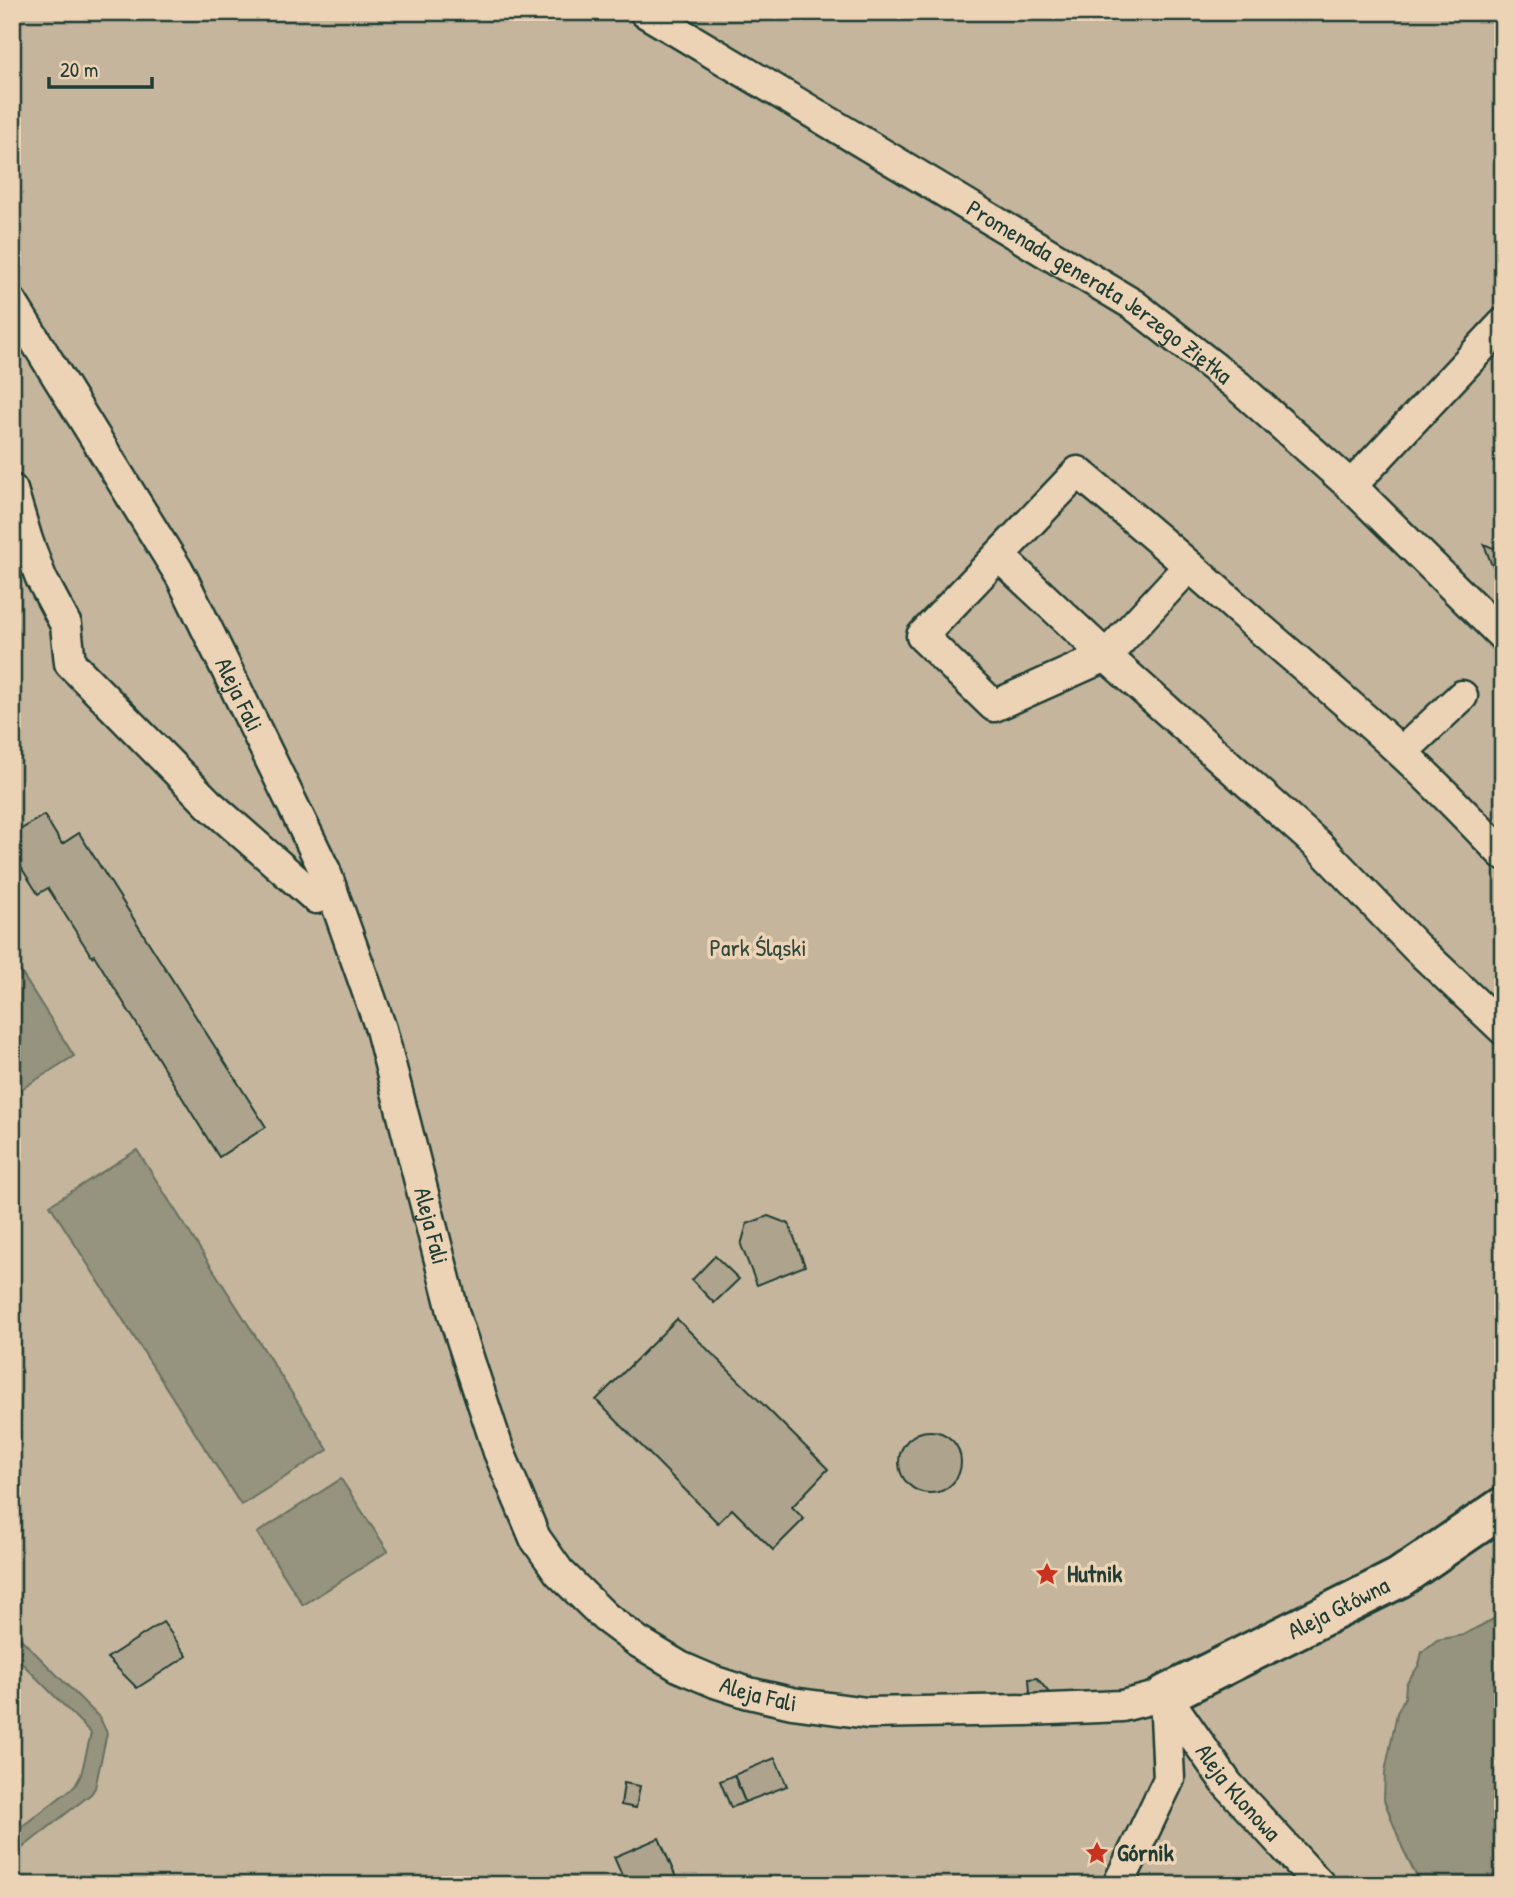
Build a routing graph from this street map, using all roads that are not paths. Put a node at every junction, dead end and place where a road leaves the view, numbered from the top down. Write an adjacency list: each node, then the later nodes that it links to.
1 (645, 12): 4 (street, Promenada generała Jerzego Ziętka)
2 (12, 303): 13 (street, Aleja Fali)
3 (1503, 324): 4 (street)
4 (1351, 486): 8 (street, Promenada generała Jerzego Ziętka)
5 (12, 491): 13 (street)
6 (999, 556): 7 (street); 9 (street); 9 (street)
7 (1189, 565): 9 (street); 11 (street)
8 (1503, 636)
9 (1106, 656): 14 (street)
10 (1462, 696): 11 (street)
11 (1402, 752): 12 (street)
12 (1503, 854)
13 (325, 871): 16 (street, Aleja Fali)
14 (1503, 1029)
15 (1503, 1507): 16 (street, Aleja Główna)
16 (1165, 1695): 17 (street); 18 (street, Aleja Klonowa)
17 (1118, 1885)
18 (1320, 1885)

